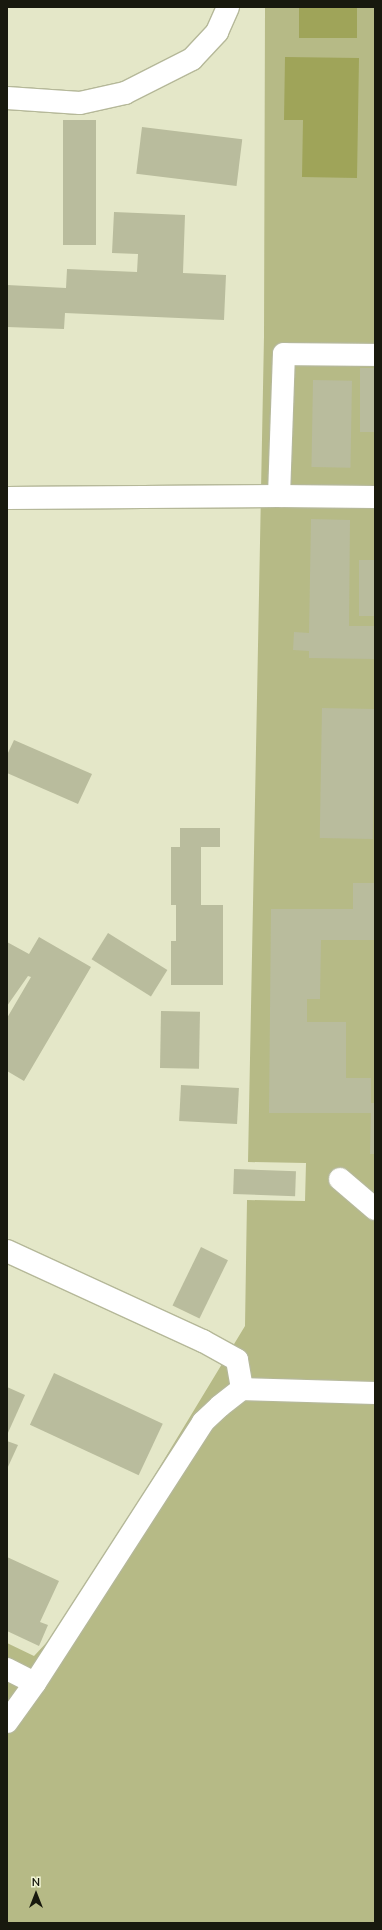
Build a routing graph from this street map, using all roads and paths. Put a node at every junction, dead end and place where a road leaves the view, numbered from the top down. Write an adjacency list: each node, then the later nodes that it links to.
1 (228, 7): 2 (street)
2 (7, 98)
3 (375, 355): 4 (street)
4 (279, 496): 5 (street); 6 (street)
5 (375, 497)
6 (7, 498)
7 (340, 1179): 8 (street)
8 (375, 1209)
9 (7, 1251): 10 (street)
10 (242, 1389): 11 (street); 13 (street)
11 (375, 1393)
12 (7, 1669): 13 (street)
13 (35, 1683): 14 (street)
14 (7, 1722)

